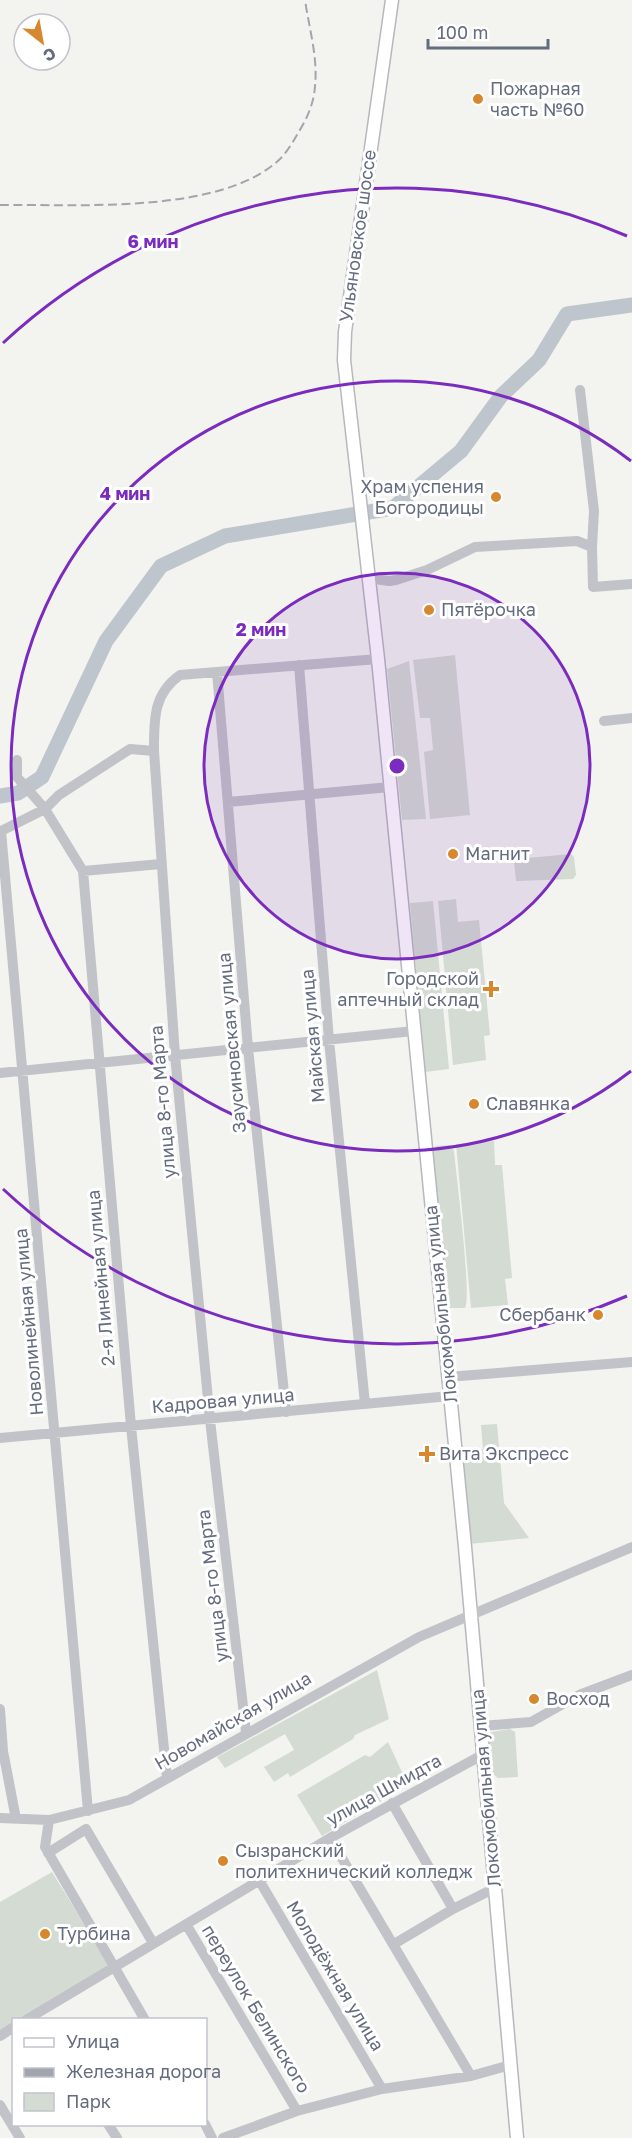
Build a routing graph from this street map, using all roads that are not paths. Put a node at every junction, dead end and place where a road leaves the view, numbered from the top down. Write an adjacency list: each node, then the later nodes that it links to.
1 (392, 0): 3 (main road, Ульяновское шоссе)
2 (580, 390): 4 (street)
3 (365, 544): 5 (main road, Локомобильная улица)
4 (592, 548): 5 (street); 6 (street)
5 (368, 578): 7 (main road, Локомобильная улица)
6 (632, 584)
7 (378, 658): 8 (street, улица 8-го Марта); 14 (main road, Локомобильная улица)
8 (299, 665): 9 (street, улица 8-го Марта); 15 (street, Майская улица)
9 (217, 672): 12 (street, улица 8-го Марта); 16 (street, Заусиновская улица)
10 (632, 718): 11 (street)
11 (604, 721)
12 (154, 751): 17 (street); 19 (street, улица 8-го Марта)
13 (17, 760): 17 (street, 2-я Линейная улица)
14 (390, 787): 15 (street); 21 (main road, Локомобильная улица)
15 (309, 795): 16 (street); 22 (street, Майская улица)
16 (228, 802): 23 (street, Заусиновская улица)
17 (45, 809): 18 (street); 20 (street, 2-я Линейная улица)
18 (1, 831): 26 (street, Новолинейная улица)
19 (161, 864): 20 (street); 24 (street, улица 8-го Марта)
20 (83, 872): 25 (street, 2-я Линейная улица)
21 (414, 1031): 22 (street); 29 (main road, Локомобильная улица)
22 (329, 1040): 23 (street); 31 (street, Майская улица)
23 (248, 1048): 24 (street); 32 (street, Заусиновская улица)
24 (175, 1055): 25 (street); 33 (street, улица 8-го Марта)
25 (100, 1064): 26 (street); 34 (street, 2-я Линейная улица)
26 (22, 1072): 27 (street); 35 (street, Новолинейная улица)
27 (0, 1073)
28 (632, 1362): 29 (street)
29 (448, 1377): 30 (main road, Локомобильная улица)
30 (450, 1396): 31 (street, Кадровая улица); 38 (main road, Локомобильная улица)
31 (365, 1404): 32 (street, Кадровая улица)
32 (286, 1412): 33 (street, Кадровая улица)
33 (210, 1420): 34 (street, Кадровая улица); 42 (street, улица 8-го Марта)
34 (130, 1426): 35 (street, Кадровая улица); 44 (street, 2-я Линейная улица)
35 (56, 1432): 36 (street, Кадровая улица); 46 (street, Новолинейная улица)
36 (0, 1438)
37 (632, 1547): 38 (street, Новомайская улица)
38 (471, 1614): 41 (main road, Локомобильная улица); 42 (street, Новомайская улица)
39 (632, 1675): 41 (street)
40 (0, 1709): 48 (street)
41 (481, 1726): 43 (main road, Локомобильная улица)
42 (246, 1732): 44 (street, Новомайская улица)
43 (483, 1754): 45 (street, улица Шмидта); 53 (main road, Локомобильная улица)
44 (167, 1778): 46 (street, Новомайская улица)
45 (392, 1803): 50 (street, улица Шмидта); 54 (street)
46 (88, 1811): 49 (street, Новомайская улица)
47 (0, 1818): 48 (street, Новомайская улица)
48 (16, 1819): 49 (street, Новомайская улица)
49 (49, 1820): 51 (street)
50 (330, 1838): 52 (street, улица Шмидта); 57 (street)
51 (48, 1853): 56 (street); 58 (street)
52 (259, 1880): 55 (street, улица Шмидта); 65 (street, Молодёжная улица)
53 (495, 1888): 54 (street); 63 (main road, Локомобильная улица)
54 (453, 1909): 57 (street)
55 (186, 1924): 56 (street, улица Шмидта); 67 (street, переулок Белинского)
56 (153, 1943): 58 (street, улица Шмидта)
57 (394, 1944): 64 (street)
58 (115, 1966): 59 (street, улица Шмидта); 62 (street)
59 (43, 2009): 60 (street, улица Шмидта); 61 (street)
60 (28, 2018)
61 (48, 2018)
62 (144, 2018)
63 (510, 2065): 64 (street); 70 (main road)
64 (471, 2076): 65 (street)
65 (382, 2089): 67 (street)
66 (0, 2104): 68 (street)
67 (297, 2111): 69 (street)
68 (12, 2124)
69 (223, 2138)
70 (517, 2138)

